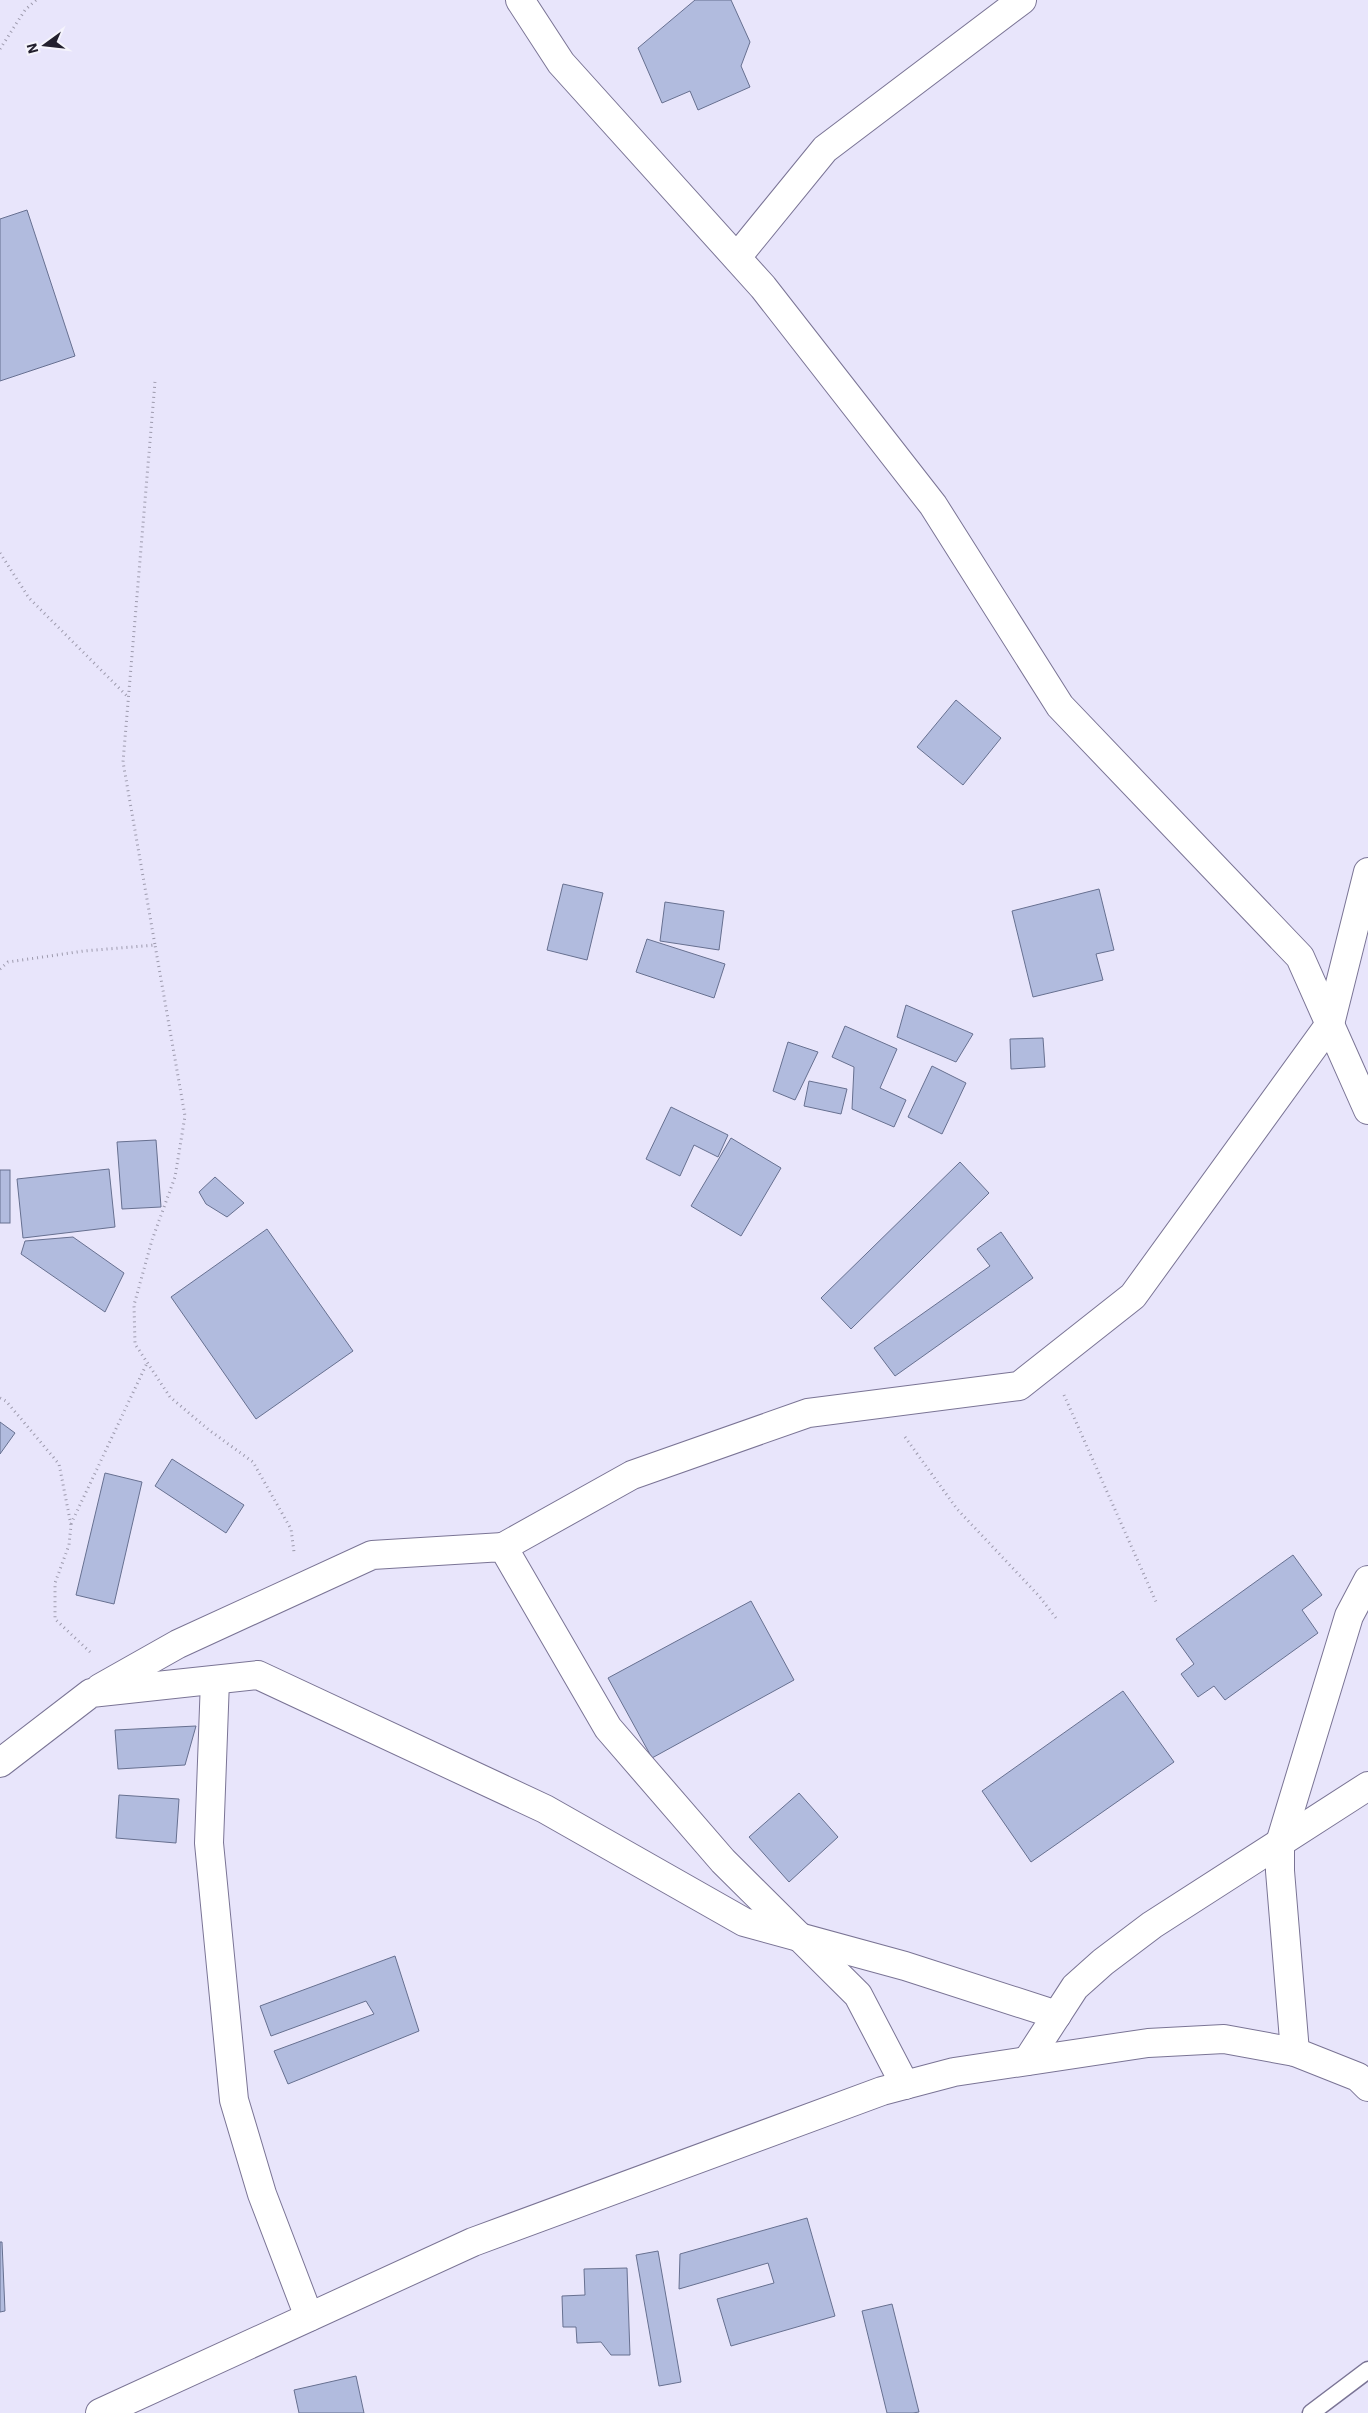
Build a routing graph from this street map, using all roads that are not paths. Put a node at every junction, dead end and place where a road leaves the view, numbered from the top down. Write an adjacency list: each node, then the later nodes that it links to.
1 (520, 0): 3 (street)
2 (1022, 0): 3 (street)
3 (736, 257): 5 (street)
4 (1368, 872): 5 (street)
5 (1330, 1024): 6 (street); 7 (street)
6 (1368, 1110)
7 (503, 1547): 10 (street); 14 (street)
8 (1368, 1580): 13 (street)
9 (215, 1680): 10 (street); 14 (street); 20 (street)
10 (91, 1693): 11 (street)
11 (0, 1763)
12 (1368, 1786): 13 (street)
13 (1280, 1843): 15 (street); 16 (street)
14 (800, 1937): 15 (street); 18 (street)
15 (1057, 2015): 17 (street)
16 (1295, 2052): 17 (street); 19 (street)
17 (1027, 2061): 18 (street)
18 (904, 2085): 20 (street)
19 (1368, 2087)
20 (309, 2317): 22 (street)
21 (1368, 2370): 23 (lane)
22 (100, 2413)
23 (1311, 2413)

